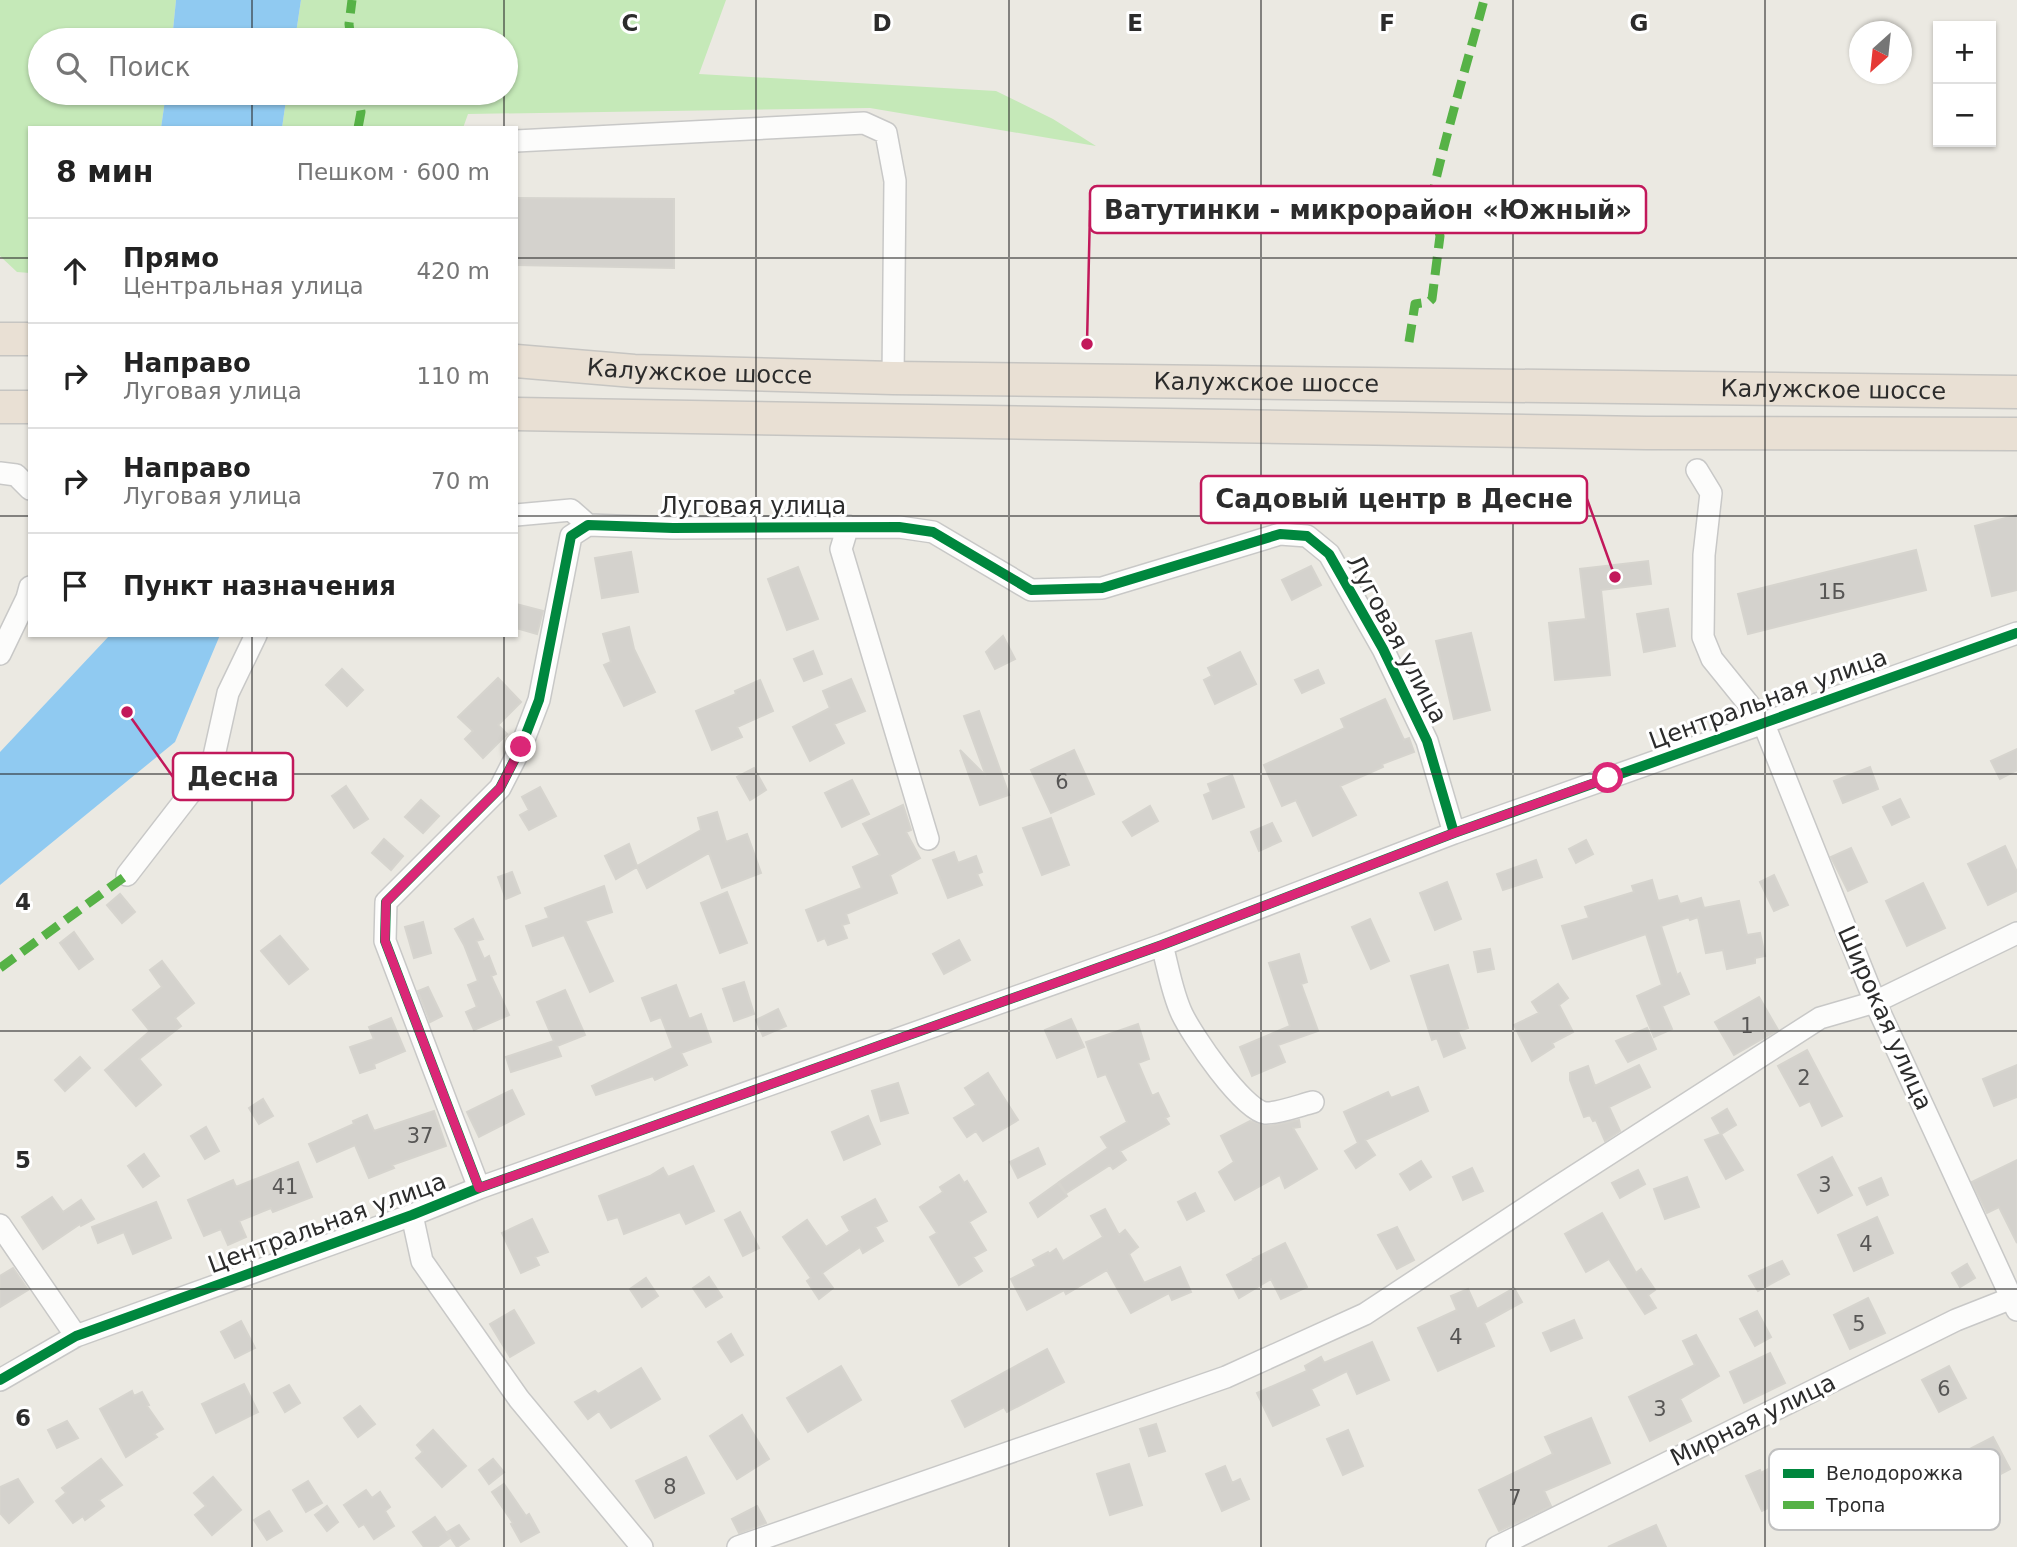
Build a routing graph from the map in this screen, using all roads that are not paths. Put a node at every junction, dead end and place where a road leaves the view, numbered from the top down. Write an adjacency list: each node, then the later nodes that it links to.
1 (518, 141): 5 (street)
2 (0, 339): 3 (highway)
3 (28, 339)
4 (518, 361): 5 (highway, Калужское шоссе)
5 (892, 378): 6 (highway, Калужское шоссе)
6 (2017, 392)
7 (0, 407): 8 (highway)
8 (28, 407)
9 (518, 414): 11 (highway, Калужское шоссе)
10 (2017, 435): 11 (highway, Калужское шоссе)
11 (1931, 436): 12 (street)
12 (2017, 443)
13 (1696, 470): 25 (street, Широкая улица)
14 (0, 473): 15 (street)
15 (28, 487)
16 (518, 515): 17 (street)
17 (588, 525): 18 (street, Луговая улица); 33 (street)
18 (848, 526): 26 (street, Луговая улица); 27 (street)
19 (28, 594): 23 (street)
20 (2017, 633): 24 (street, Центральная улица)
21 (256, 637): 28 (street)
22 (1958, 647): 24 (street)
23 (0, 654)
24 (1870, 685): 25 (street, Центральная улица)
25 (1763, 722): 26 (street, Центральная улица); 31 (street, Широкая улица)
26 (1454, 833): 30 (street, Центральная улица)
27 (928, 839)
28 (127, 875)
29 (2017, 933): 31 (street)
30 (1162, 945): 32 (street); 33 (street, Центральная улица)
31 (1875, 1002): 36 (street, Широкая улица); 40 (street)
32 (1313, 1102)
33 (479, 1188): 34 (street, Центральная улица)
34 (412, 1215): 37 (street, Центральная улица); 39 (street)
35 (0, 1225): 37 (street)
36 (2015, 1302): 41 (street, Мирная улица)
37 (76, 1336): 38 (street, Центральная улица)
38 (0, 1380)
39 (642, 1547)
40 (738, 1547)
41 (1497, 1547)

